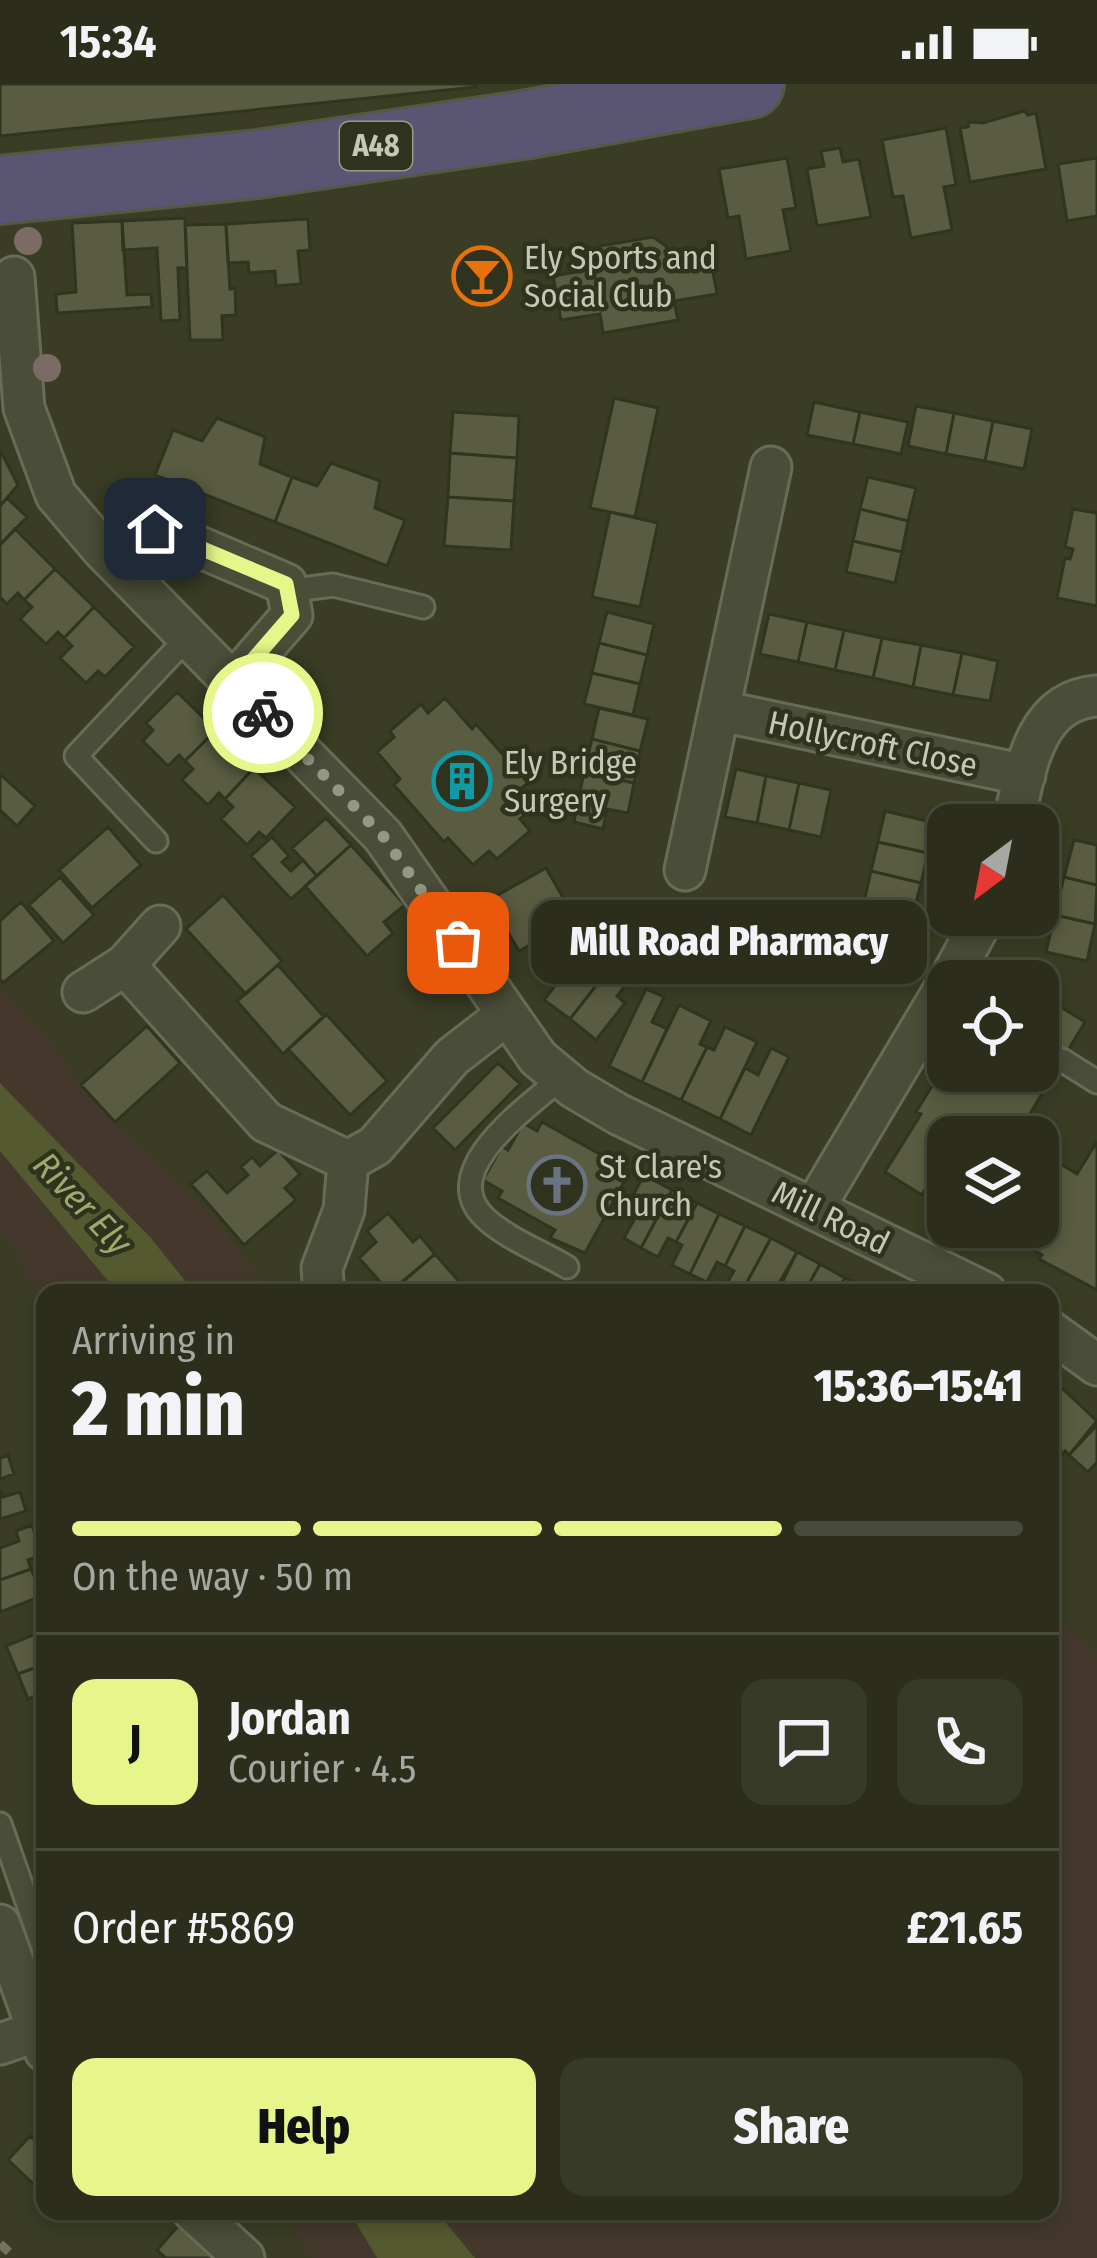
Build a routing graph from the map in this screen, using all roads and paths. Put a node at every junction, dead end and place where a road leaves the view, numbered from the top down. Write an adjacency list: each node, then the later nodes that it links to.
1 (750, 84): 2 (highway, A48)
2 (541, 102): 3 (highway, A48)
3 (0, 190)
4 (14, 277): 6 (street, Mill Road)
5 (0, 351): 6 (street, Mill Road)
6 (24, 408): 8 (street, Mill Road)
7 (771, 466): 14 (street, Hollycroft Close)
8 (102, 549): 9 (street); 11 (street, Mill Road)
9 (287, 591): 10 (lane); 12 (street)
10 (423, 607)
11 (188, 637): 12 (street, Mill Road); 17 (lane)
12 (232, 684): 22 (street, Mill Road)
13 (1097, 696): 15 (street)
14 (721, 711): 15 (street, Hollycroft Close); 18 (street, Hollycroft Close)
15 (1025, 775): 16 (street)
16 (1018, 804)
17 (156, 841)
18 (685, 870)
19 (160, 926): 20 (street)
20 (125, 965): 21 (street); 27 (street)
21 (83, 992)
22 (506, 1016): 25 (street, Mill Road); 27 (street)
23 (927, 1019): 28 (street)
24 (1061, 1060): 26 (lane)
25 (561, 1078): 28 (street, Mill Road); 29 (lane)
26 (1097, 1082)
27 (348, 1161): 30 (street)
28 (814, 1208): 31 (street, Mill Road)
29 (567, 1268)
30 (323, 1284)
31 (968, 1284)
32 (1059, 1338): 33 (street)
33 (1097, 1365)
34 (0, 1824): 36 (lane)
35 (0, 1924): 37 (street)
36 (36, 1927)
37 (36, 2027)
38 (36, 2041): 39 (street)
39 (0, 2044)
40 (203, 2220): 41 (street)
41 (244, 2258)

